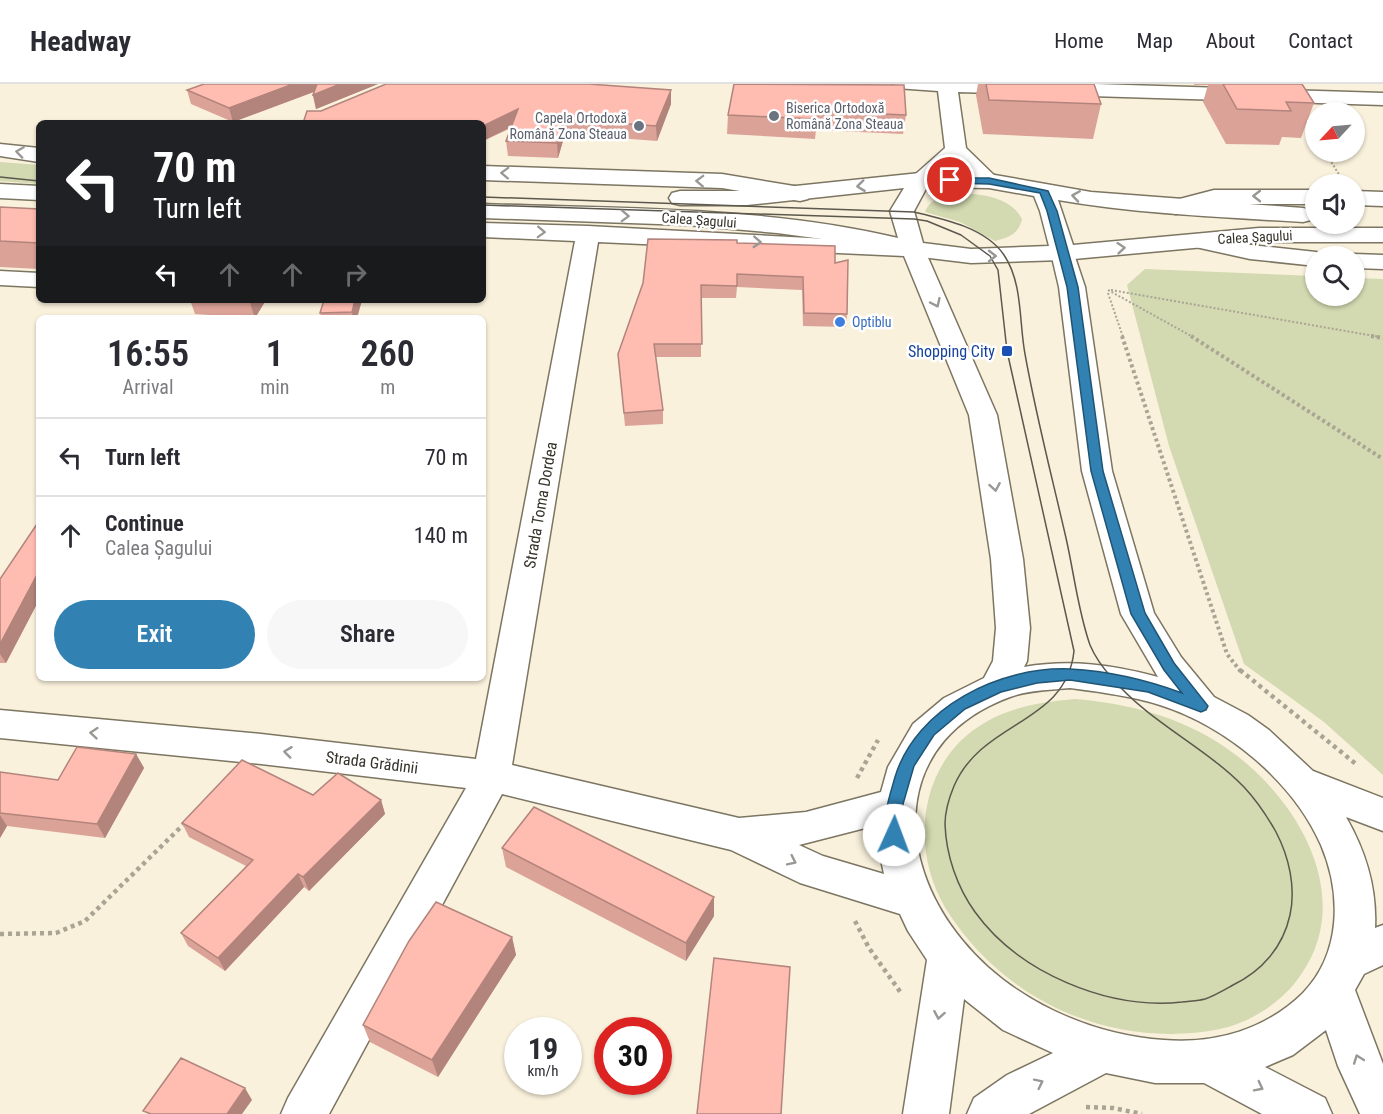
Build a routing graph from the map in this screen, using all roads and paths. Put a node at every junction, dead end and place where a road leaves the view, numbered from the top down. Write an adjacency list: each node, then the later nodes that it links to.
1 (903, 84): 2 (street)
2 (947, 87): 3 (street); 6 (street)
3 (1137, 88): 4 (street)
4 (1383, 99)
5 (0, 150): 7 (street, one-way to 5)
6 (956, 150): 9 (street); 10 (street)
7 (36, 155)
8 (486, 172): 15 (street, Calea Șagului, one-way to 8)
9 (920, 180): 10 (street, Calea Șagului); 15 (street, Calea Șagului, one-way to 15); 28 (street)
10 (989, 181): 13 (street, Calea Șagului)
11 (0, 190): 14 (street)
12 (486, 191): 15 (street, Calea Șagului)
13 (1043, 191): 19 (street, Calea Șagului, one-way to 13); 29 (street)
14 (36, 193)
15 (800, 194)
16 (1305, 197): 19 (street, Calea Șagului, one-way to 19)
17 (1365, 198): 18 (street)
18 (1383, 199)
19 (1176, 207): 21 (street, Calea Șagului)
20 (486, 211): 28 (street, Calea Șagului, one-way to 28)
21 (1305, 215)
22 (1365, 219): 23 (street)
23 (1383, 220)
24 (486, 230): 25 (street, Calea Șagului, one-way to 25)
25 (588, 233): 28 (street, Calea Șagului, one-way to 28); 43 (street, Strada Toma Dordea)
26 (1383, 236): 27 (street, Calea Șagului)
27 (1199, 241): 29 (street, Calea Șagului, one-way to 27); 30 (street, Calea Șagului)
28 (913, 249): 29 (street, Calea Șagului, one-way to 29); 38 (street, one-way to 38)
29 (1063, 253): 39 (street)
30 (1305, 259)
31 (1365, 261): 32 (street)
32 (1383, 262)
33 (0, 278): 34 (street)
34 (36, 280)
35 (1107, 289): 36 (path); 37 (path); 42 (path)
36 (1383, 338)
37 (1383, 459)
38 (998, 687): 39 (street); 46 (street)
39 (1201, 706): 44 (street)
40 (0, 724): 43 (street, Strada Grădinii, one-way to 40)
41 (880, 738): 45 (path)
42 (1358, 766)
43 (492, 776): 49 (street, Strada Grădinii); 60 (street, Strada Toma Dordea)
44 (1302, 783): 48 (street); 54 (street)
45 (853, 786)
46 (895, 804): 49 (street, Strada Grădinii); 50 (street)
47 (194, 814): 52 (path)
48 (1383, 816)
49 (739, 835): 50 (street, Strada Grădinii, one-way to 50)
50 (912, 900): 53 (street)
51 (852, 915): 55 (path)
52 (0, 933)
53 (950, 957): 56 (street); 61 (street, one-way to 61)
54 (1355, 965): 57 (street); 59 (street, one-way to 54)
55 (907, 1003)
56 (1101, 1052): 57 (street); 62 (street, one-way to 56)
57 (1209, 1062): 64 (street, one-way to 64)
58 (1077, 1107): 63 (path)
59 (1383, 1112)
60 (304, 1114)
61 (926, 1114)
62 (990, 1114)
63 (1142, 1114)
64 (1309, 1114)

